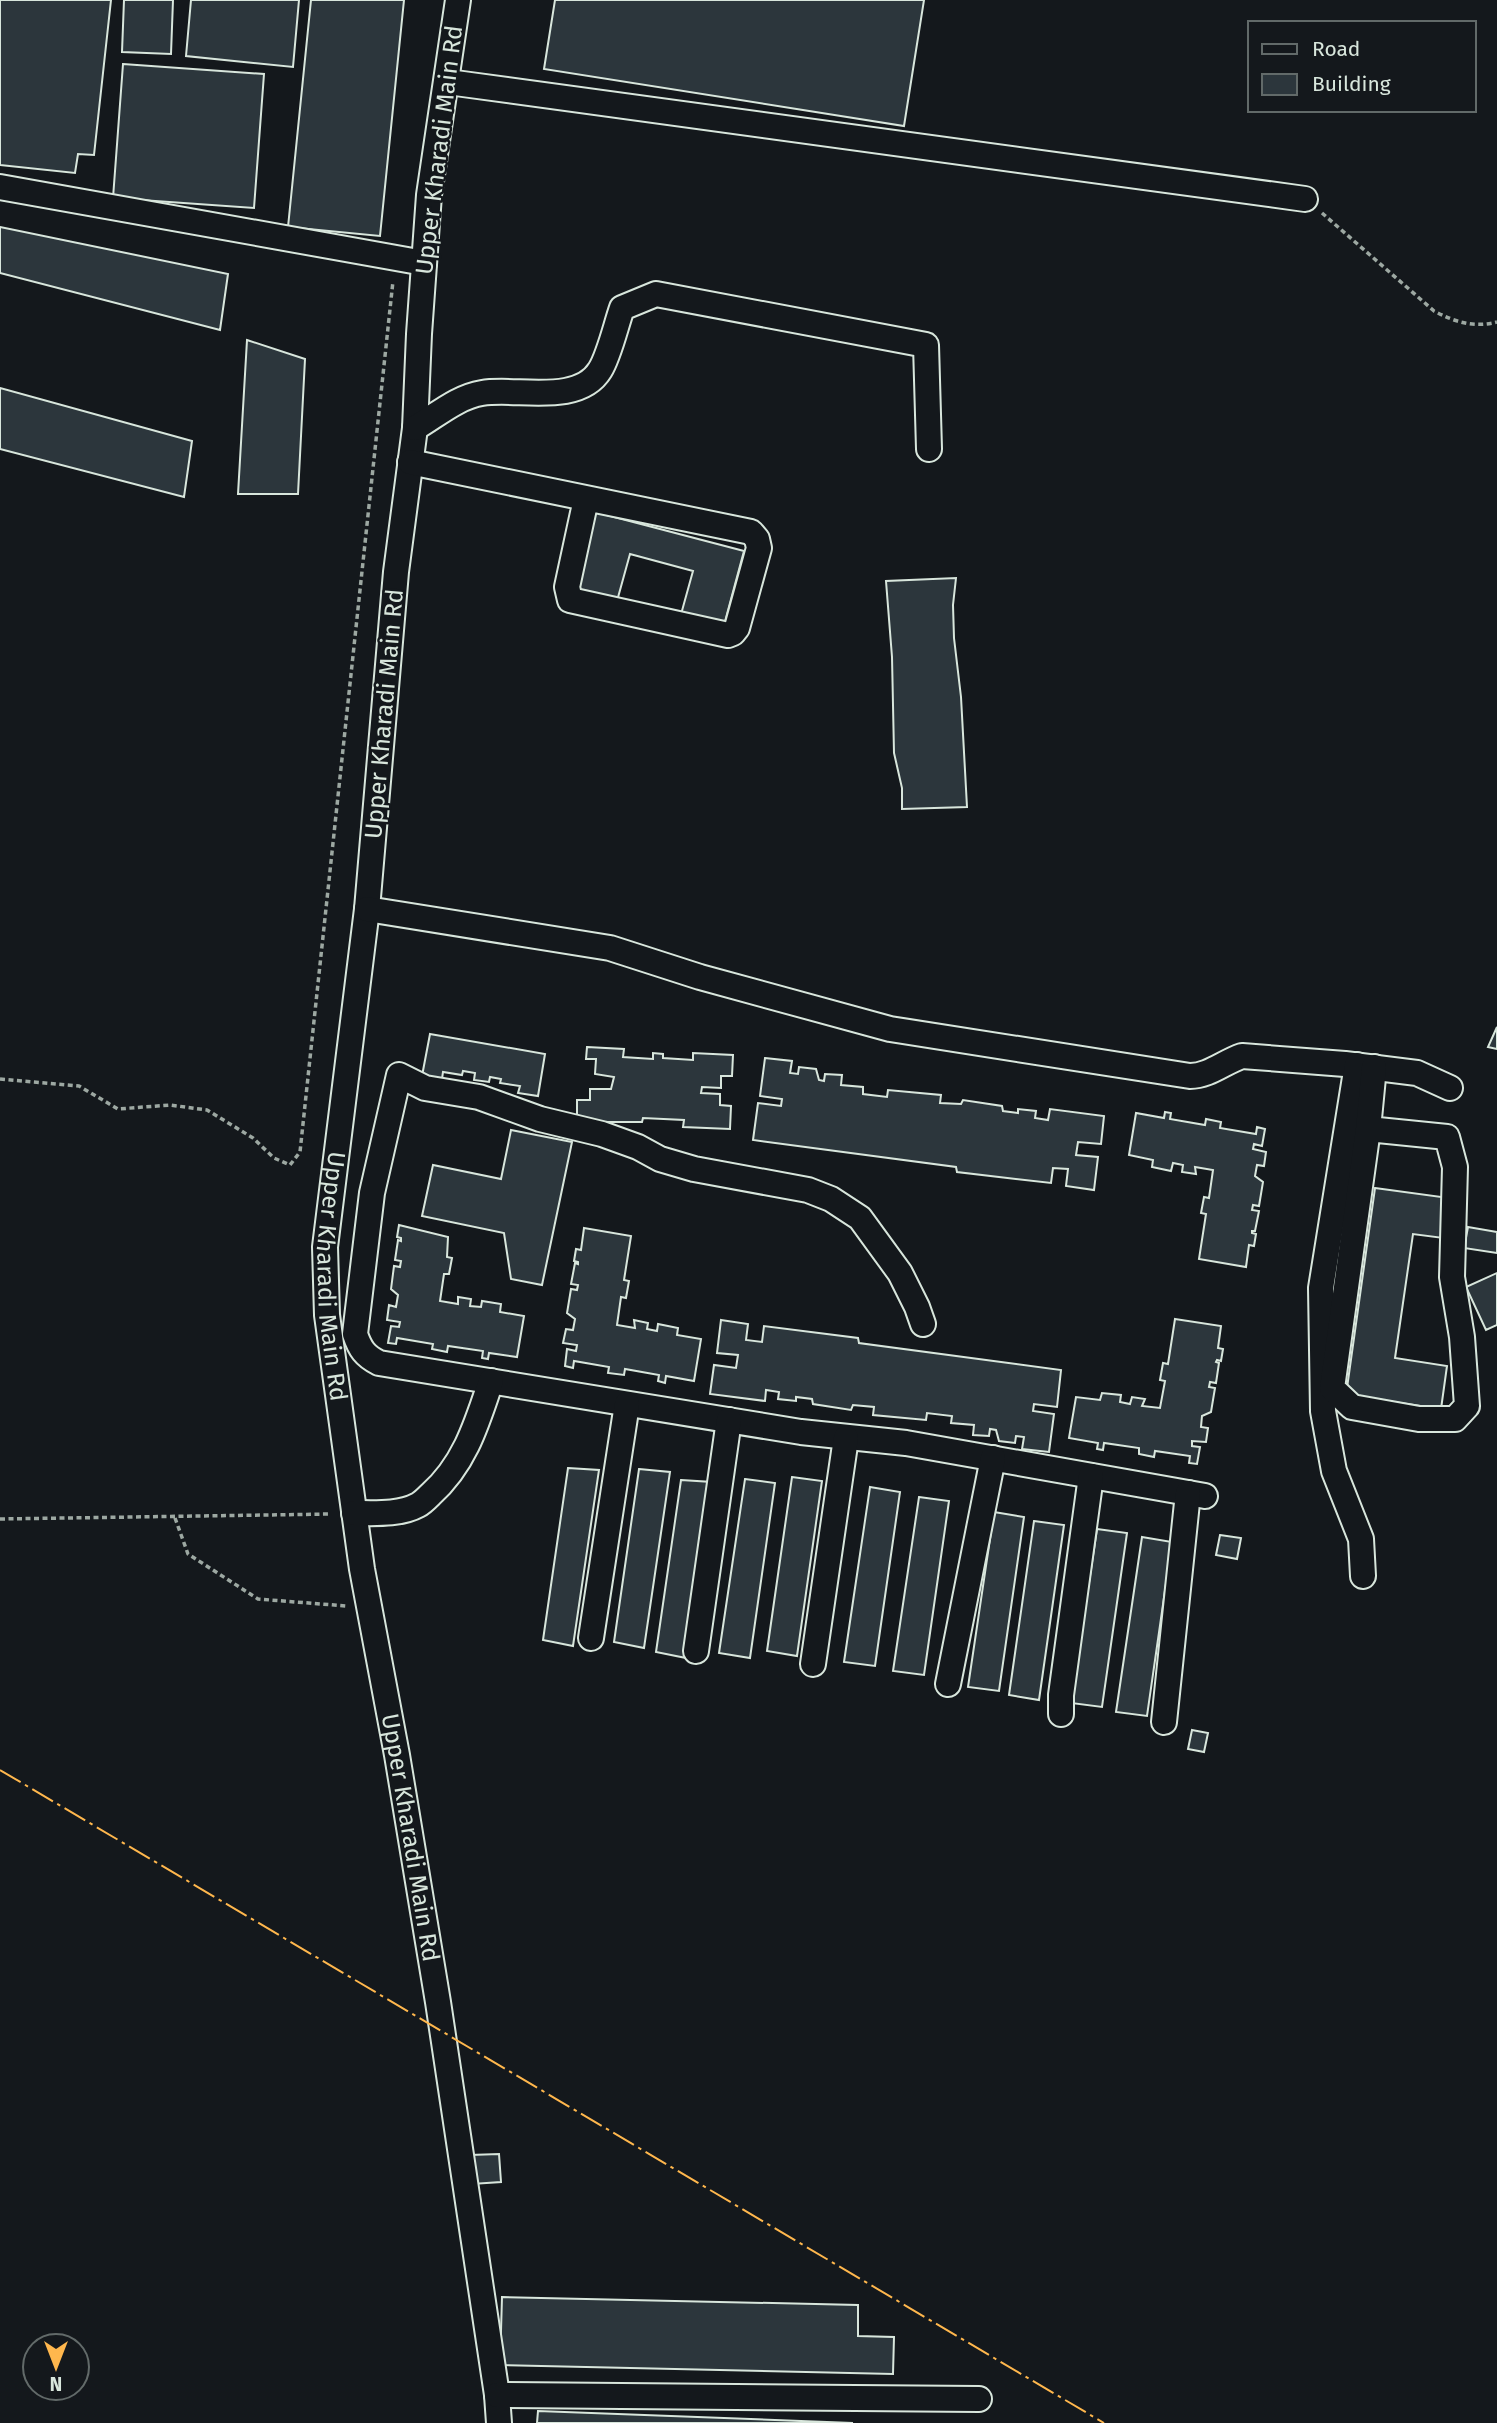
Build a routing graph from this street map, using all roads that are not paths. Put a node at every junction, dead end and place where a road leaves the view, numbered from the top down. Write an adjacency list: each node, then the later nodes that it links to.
1 (458, 0): 2 (street, Upper Kharadi Main Rd)
2 (448, 82): 4 (street); 5 (street, Upper Kharadi Main Rd)
3 (0, 187): 5 (street)
4 (1305, 199)
5 (424, 263): 6 (street, Upper Kharadi Main Rd)
6 (415, 428): 7 (street); 8 (street, Upper Kharadi Main Rd)
7 (929, 449)
8 (410, 461): 9 (street); 10 (street, Upper Kharadi Main Rd)
9 (586, 499): 9 (street)
10 (367, 909): 11 (street); 21 (street, Upper Kharadi Main Rd)
11 (1366, 1066): 12 (street); 13 (street); 22 (street)
12 (1450, 1088)
13 (1368, 1129): 13 (street)
14 (923, 1324): 15 (street)
15 (491, 1381): 16 (street); 21 (street)
16 (626, 1404): 17 (street); 23 (street)
17 (729, 1420): 18 (street); 24 (street)
18 (846, 1438): 19 (street); 25 (street)
19 (993, 1458): 20 (street); 26 (street)
20 (1091, 1476): 27 (street); 28 (street)
21 (354, 1513): 29 (street, Upper Kharadi Main Rd)
22 (1363, 1576)
23 (591, 1638)
24 (696, 1651)
25 (813, 1664)
26 (948, 1684)
27 (1061, 1714)
28 (1164, 1722)
29 (497, 2395): 30 (street); 31 (street, Upper Kharadi Main Rd)
30 (979, 2399)
31 (499, 2423)

